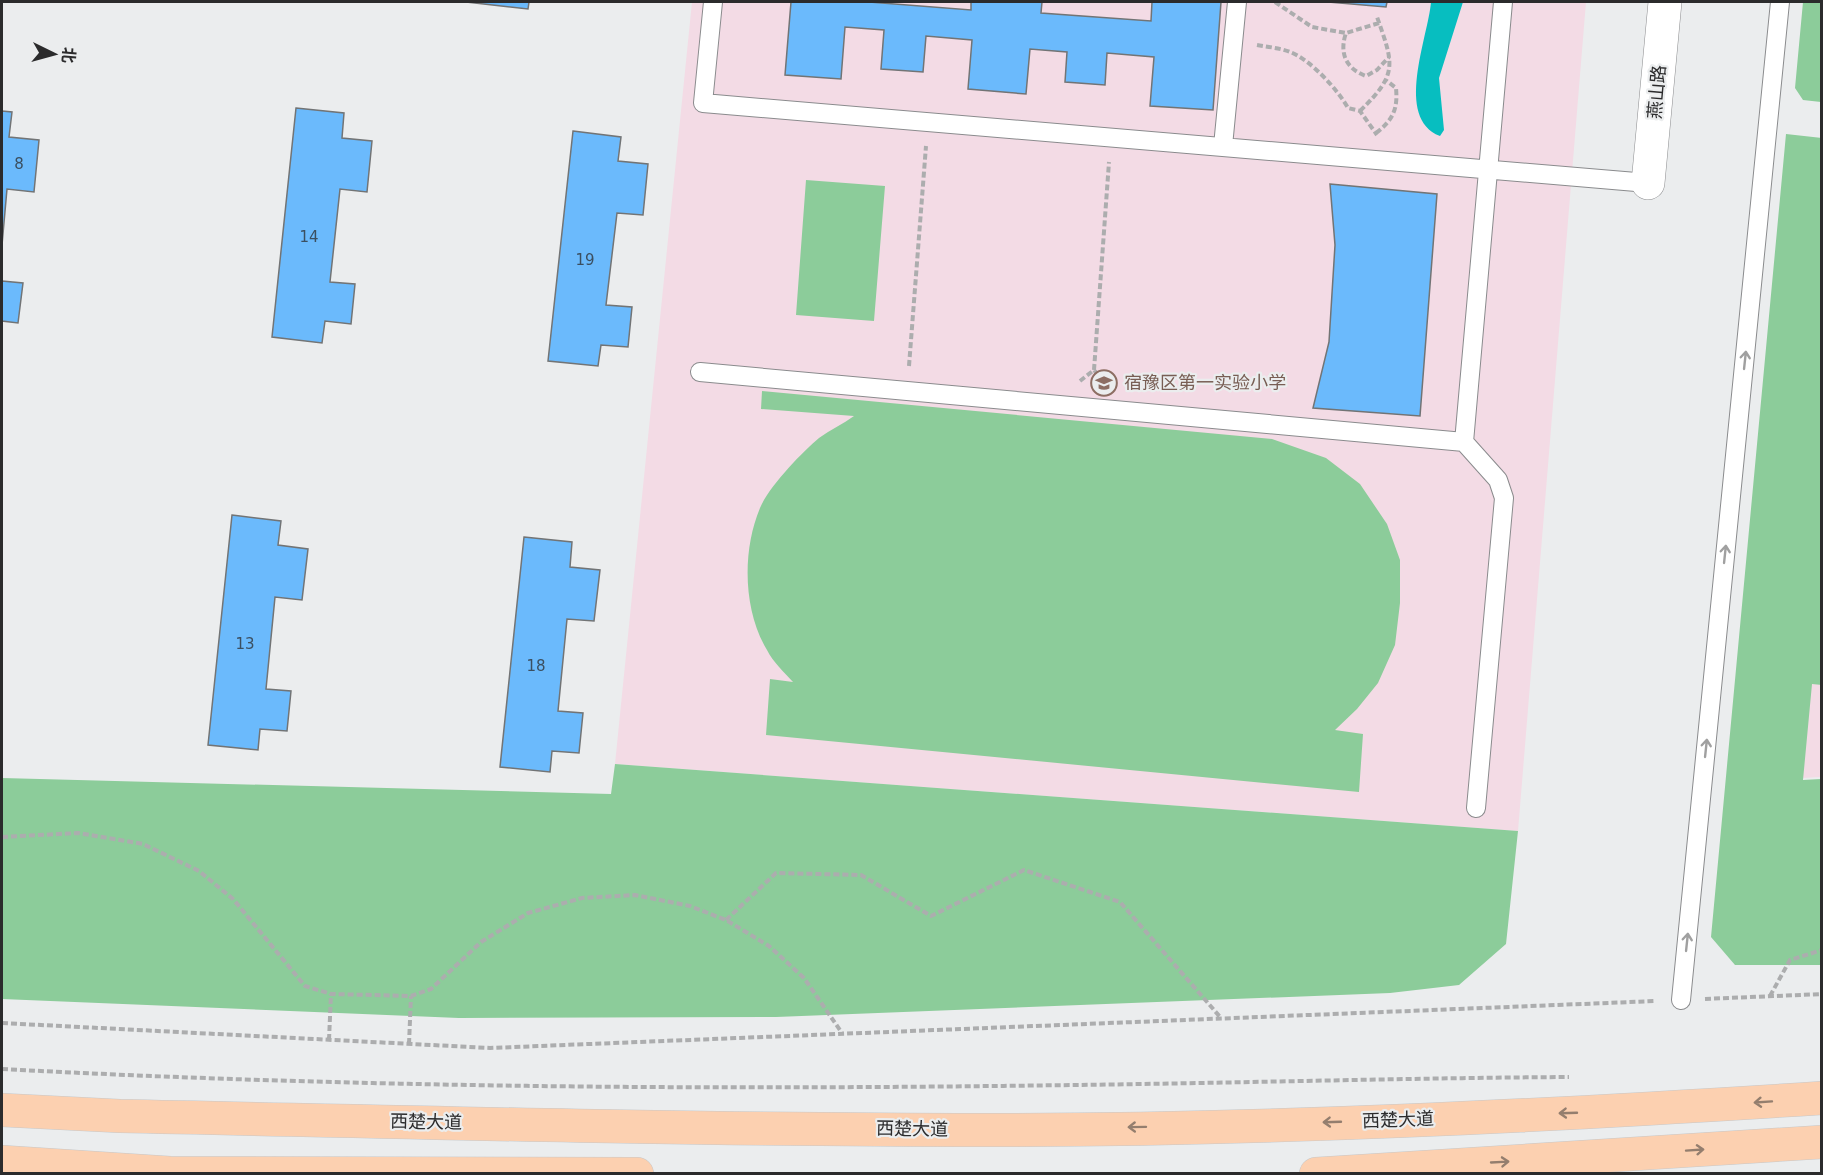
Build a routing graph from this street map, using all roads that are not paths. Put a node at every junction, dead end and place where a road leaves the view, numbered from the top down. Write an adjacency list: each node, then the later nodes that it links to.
1 (713, 2): 6 (lane)
2 (1237, 2): 6 (lane)
3 (1503, 2): 7 (lane)
4 (1665, 2): 8 (street, 燕山路)
5 (1780, 2): 12 (lane, one-way to 5)
6 (1222, 146): 7 (lane)
7 (1488, 169): 8 (lane); 10 (lane)
8 (1648, 183)
9 (700, 372): 10 (lane)
10 (1464, 442): 11 (lane)
11 (1476, 808)
12 (1681, 1000)
13 (1821, 1098): 14 (highway, 西楚大道, one-way to 14)
14 (2, 1110)
15 (1821, 1142): 18 (highway, one-way to 15)
16 (2, 1162): 17 (highway)
17 (637, 1173)
18 (1316, 1173)

